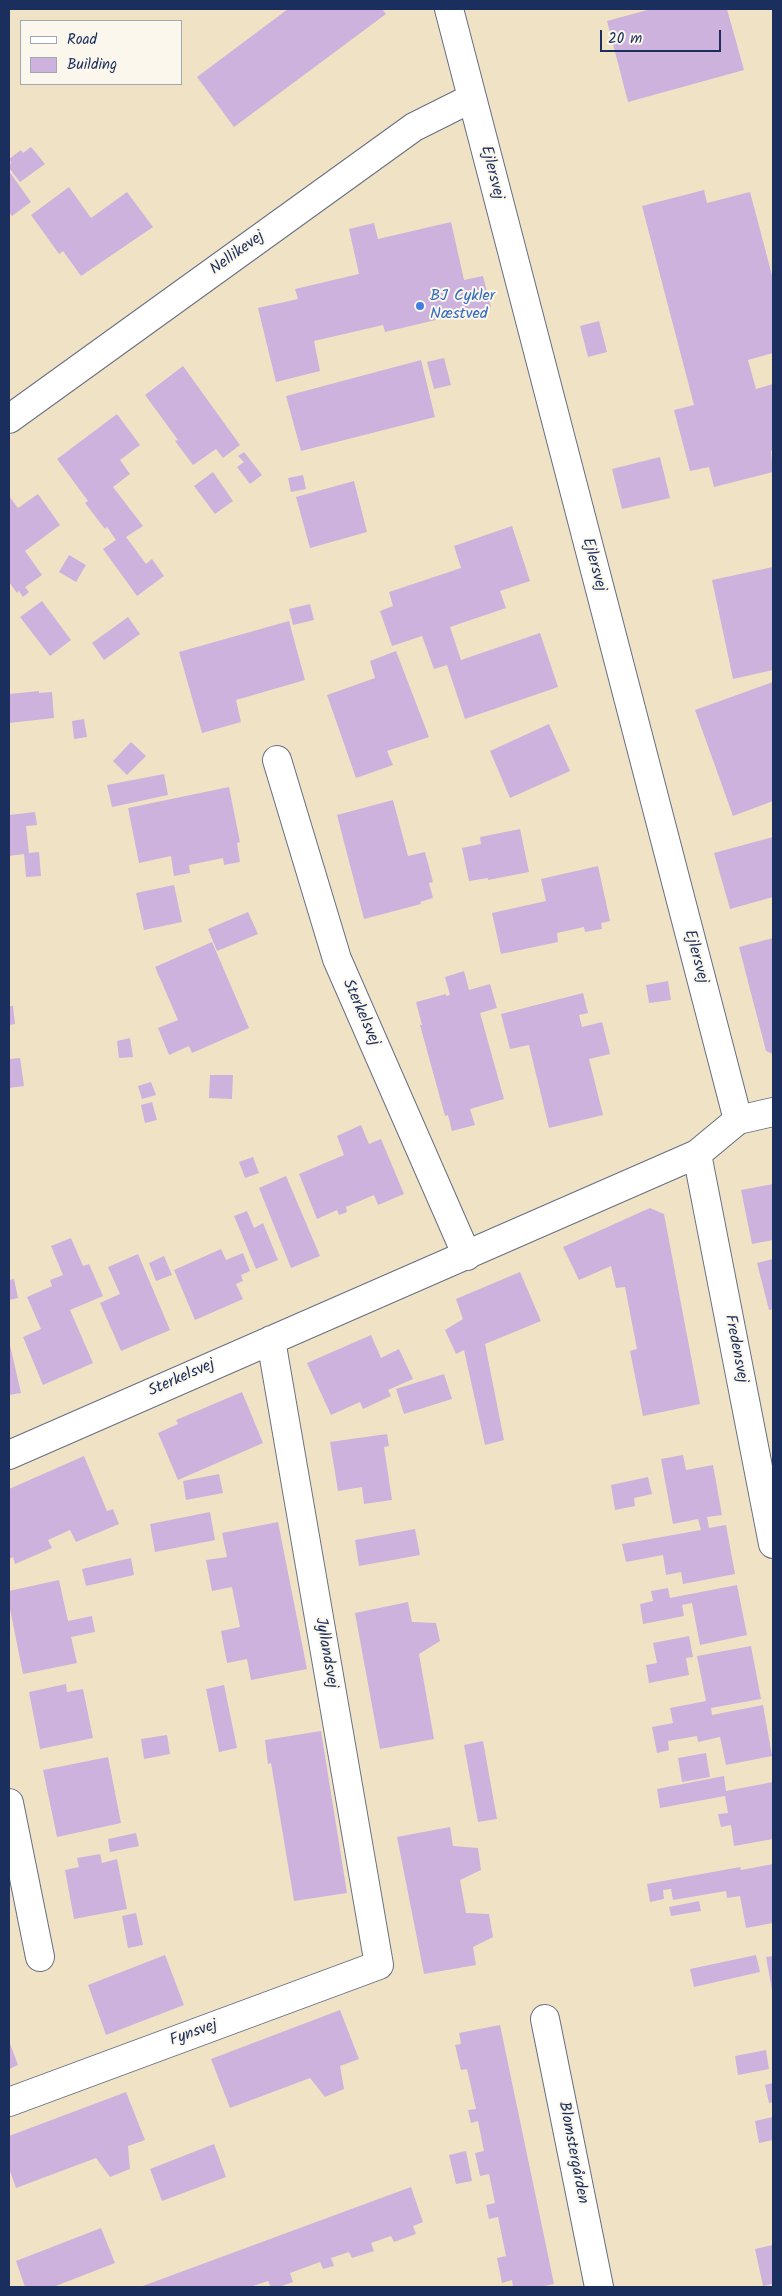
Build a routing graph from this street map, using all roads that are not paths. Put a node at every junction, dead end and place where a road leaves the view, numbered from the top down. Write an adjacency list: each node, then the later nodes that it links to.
1 (449, 9): 2 (street, Ejlersvej)
2 (472, 98): 3 (street, Nellikevej); 6 (street, Ejlersvej)
3 (9, 419)
4 (277, 760): 8 (street, Sterkelsvej)
5 (773, 1112): 6 (street, Sterkelsvej)
6 (738, 1120): 7 (street, Sterkelsvej)
7 (697, 1154): 8 (street, Sterkelsvej); 11 (street, Fredensvej)
8 (467, 1256): 9 (street, Sterkelsvej)
9 (271, 1340): 10 (street, Sterkelsvej); 14 (street, Jyllandsvej)
10 (9, 1455)
11 (773, 1544)
12 (9, 1803): 13 (street)
13 (40, 1957)
14 (379, 1966): 16 (street, Fynsvej)
15 (545, 2019): 17 (street, Blomstergården)
16 (9, 2102)
17 (599, 2287)

